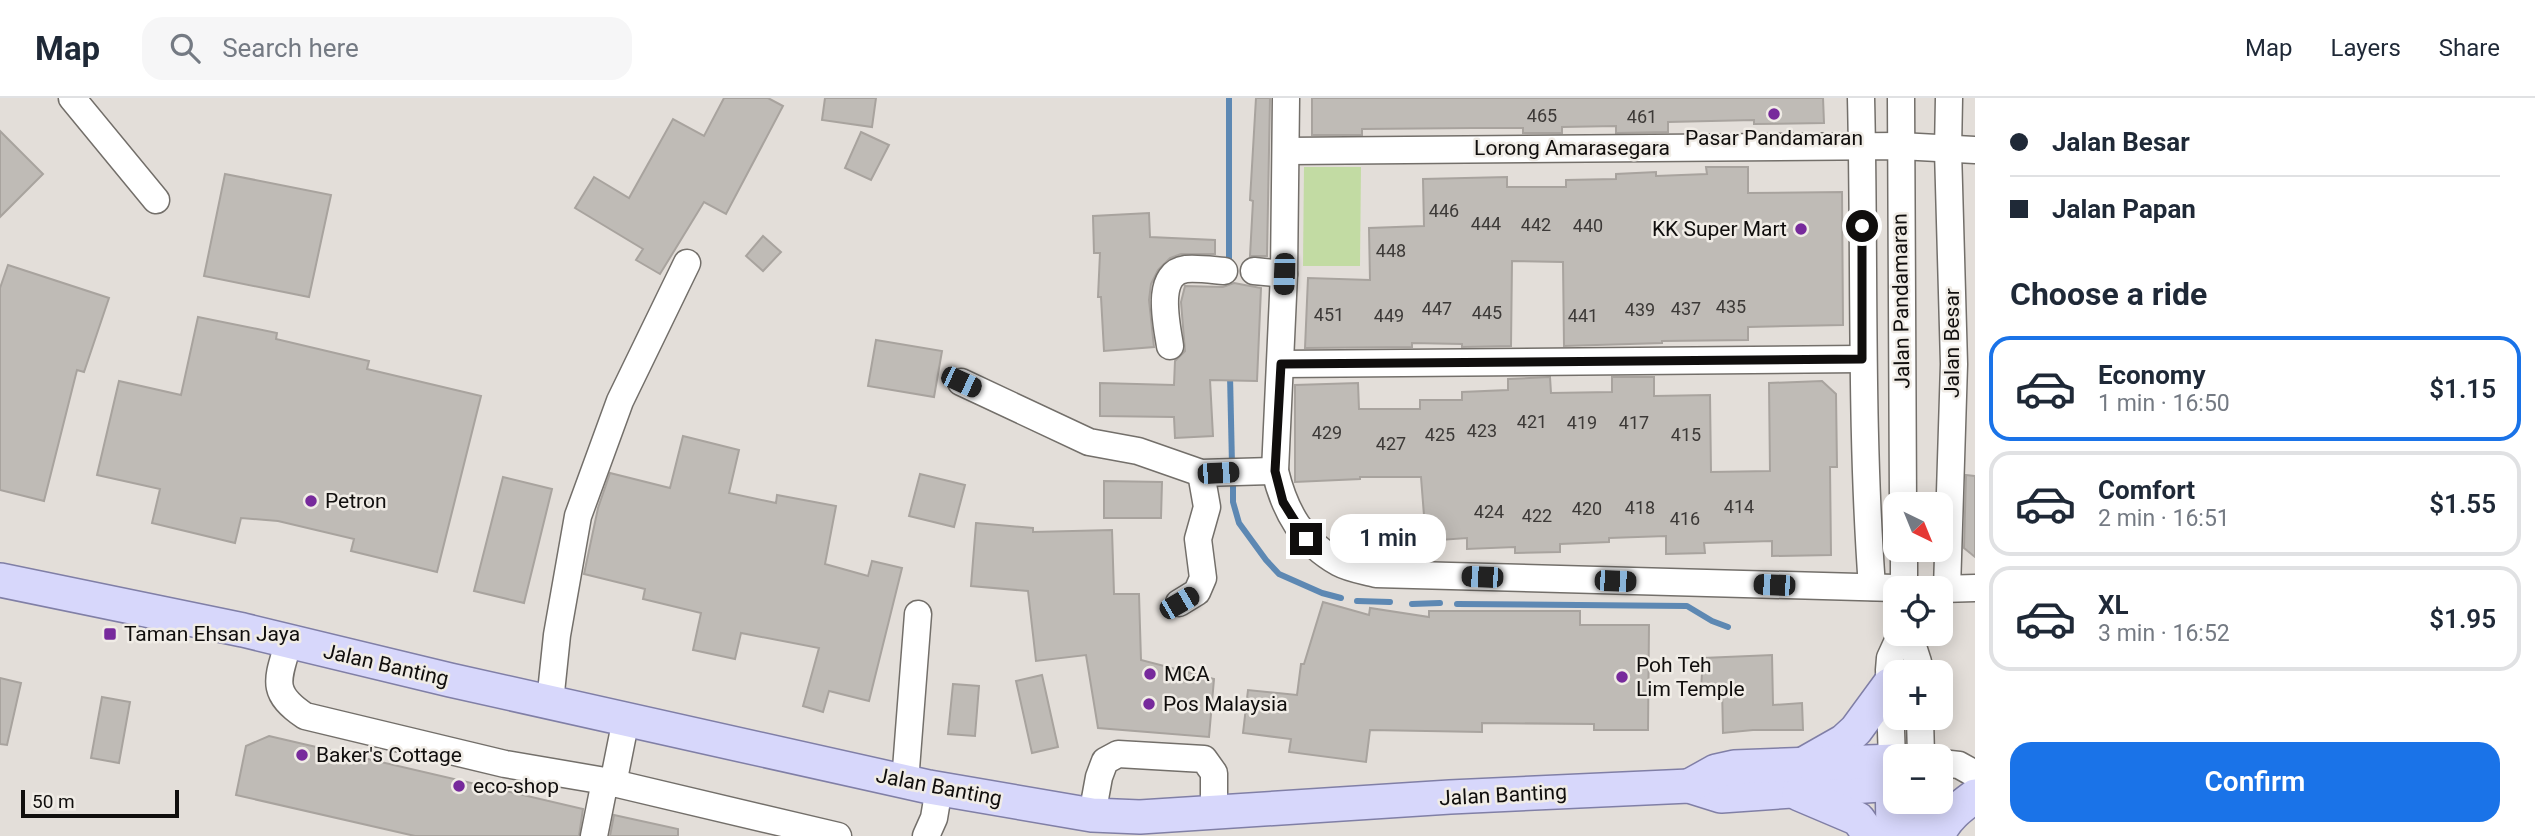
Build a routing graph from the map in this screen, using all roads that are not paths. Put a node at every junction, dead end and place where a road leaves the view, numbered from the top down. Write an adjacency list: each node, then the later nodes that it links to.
1 (72, 98): 11 (street)
2 (1286, 98): 8 (street)
3 (1861, 98): 6 (street)
4 (1900, 98): 7 (street, Jalan Pandamaran)
5 (1949, 98): 9 (street, Jalan Besar)
6 (1862, 146): 7 (street, Lorong Amarasegara); 8 (street, Lorong Amarasegara); 17 (street)
7 (1900, 146): 9 (street, Lorong Amarasegara); 23 (street, Jalan Pandamaran)
8 (1287, 150): 15 (street)
9 (1948, 150): 10 (street, Lorong Amarasegara); 19 (street, Jalan Besar)
10 (1975, 150)
11 (156, 200)
12 (687, 263): 34 (street)
13 (1224, 271): 16 (street)
14 (1254, 271): 15 (street)
15 (1284, 274): 18 (street)
16 (1170, 346)
17 (1862, 359): 18 (street); 26 (street)
18 (1281, 364): 21 (street)
19 (1964, 364): 24 (street, Jalan Besar)
20 (961, 382): 22 (street)
21 (1263, 471): 22 (street); 27 (street)
22 (1210, 473): 30 (street)
23 (1903, 492)
24 (1945, 576)
25 (0, 580): 32 (main road, Jalan Banting)
26 (1883, 583)
27 (1883, 588)
28 (1975, 588): 29 (street)
29 (1953, 589)
30 (1179, 603)
31 (918, 614): 40 (street)
32 (289, 641): 34 (main road, Jalan Banting); 42 (street)
33 (1883, 692): 39 (main road)
34 (550, 702): 35 (main road, Jalan Banting)
35 (626, 719): 40 (main road, Jalan Banting); 42 (street)
36 (1953, 764): 38 (street)
37 (1883, 770): 39 (main road, Jalan Banting)
38 (1975, 774): 41 (street)
39 (1798, 778): 45 (main road, Jalan Banting); 53 (main road)
40 (905, 782): 43 (main road, Jalan Banting)
41 (1953, 782)
42 (609, 783): 50 (street); 51 (street)
43 (939, 788): 48 (main road, Jalan Banting); 52 (street)
44 (1975, 796): 56 (main road)
45 (1214, 813): 48 (street); 49 (main road, Jalan Banting)
46 (1895, 814): 54 (main road)
47 (1923, 814): 55 (main road)
48 (1093, 815): 49 (main road, Jalan Banting)
49 (1137, 827)
50 (594, 836)
51 (838, 836)
52 (926, 836)
53 (1870, 836)
54 (1893, 836)
55 (1922, 836)
56 (1938, 836)

